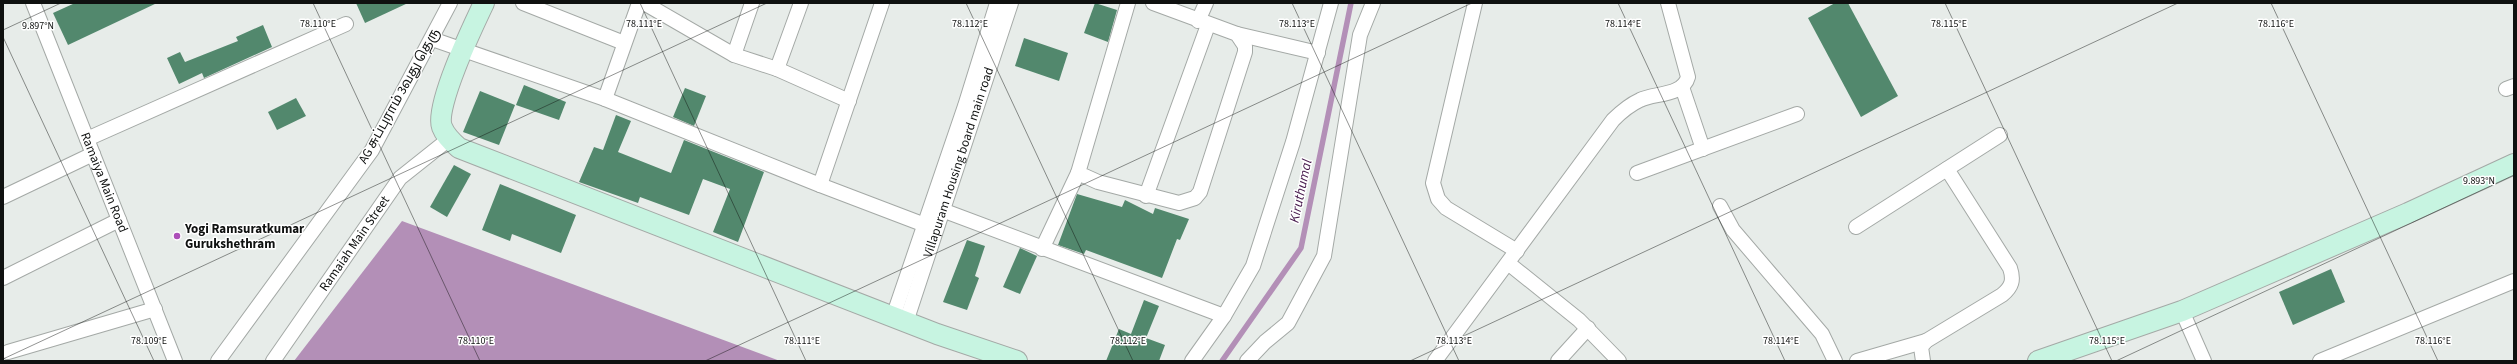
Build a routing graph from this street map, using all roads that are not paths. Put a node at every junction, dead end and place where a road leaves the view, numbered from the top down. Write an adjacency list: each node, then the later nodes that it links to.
1 (33, 3): 33 (street, Ramaiya Main Road)
2 (450, 3): 22 (street, AG சுப்புராம் 3வது தெரு)
3 (484, 3): 24 (street)
4 (523, 3): 23 (street)
5 (638, 3): 23 (street)
6 (644, 3): 26 (street)
7 (752, 3): 26 (street)
8 (801, 3): 27 (street)
9 (882, 3): 30 (street)
10 (997, 3): 47 (street, Villapuram Housing board main road)
11 (1011, 3): 45 (street, Villapuram Housing board main road)
12 (1128, 3): 39 (street)
13 (1153, 3): 19 (street)
14 (1206, 3): 19 (street)
15 (1331, 3): 25 (street)
16 (1373, 3): 66 (street)
17 (1475, 3): 50 (street)
18 (1668, 3): 28 (street)
19 (1203, 23): 21 (street); 42 (street)
20 (346, 24): 33 (street)
21 (1237, 34): 25 (street); 42 (street)
22 (436, 40): 24 (street); 62 (street, AG சுப்புராம் 3வது தெரு)
23 (624, 43): 29 (street)
24 (457, 49): 29 (street); 34 (street)
25 (1318, 53): 56 (street)
26 (734, 55): 27 (street)
27 (777, 69): 30 (street)
28 (1682, 87): 35 (street); 50 (street)
29 (605, 99): 41 (street)
30 (849, 101): 41 (street)
31 (1797, 114): 35 (street)
32 (2000, 135): 38 (street)
33 (87, 139): 36 (street, Ramaiya Main Road)
34 (449, 139): 57 (street); 63 (street, Ramaiah Main Street)
35 (1703, 149): 40 (street)
36 (93, 154): 43 (street); 46 (street, Ramaiya Main Road)
37 (2514, 164): 55 (street)
38 (1947, 169): 48 (street); 59 (street)
39 (1078, 173): 42 (street); 49 (street)
40 (1637, 173)
41 (820, 185): 47 (street)
42 (1146, 196)
43 (3, 197)
44 (1720, 206): 70 (street)
45 (942, 210): 47 (street); 49 (street); 57 (street, Villapuram Housing board main road)
46 (119, 220): 52 (street); 54 (street, Ramaiya Main Road)
47 (925, 226): 57 (street, Villapuram Housing board main road)
48 (1856, 227)
49 (1042, 249): 56 (street)
50 (1517, 251): 51 (street)
51 (1508, 263): 58 (street); 67 (street)
52 (3, 278)
53 (2514, 281): 75 (street)
54 (155, 310): 60 (street); 61 (street, Ramaiya Main Road)
55 (2182, 311): 73 (street); 74 (street)
56 (1224, 316): 65 (street)
57 (900, 320): 64 (street)
58 (1588, 328): 68 (street); 69 (street)
59 (1926, 341): 71 (street); 72 (street)
60 (8, 352)
61 (175, 361)
62 (218, 361)
63 (273, 361)
64 (1018, 361)
65 (1192, 361)
66 (1247, 361)
67 (1435, 361)
68 (1558, 361)
69 (1619, 361)
70 (1835, 361)
71 (1857, 361)
72 (1923, 361)
73 (2038, 361)
74 (2204, 361)
75 (2320, 361)

